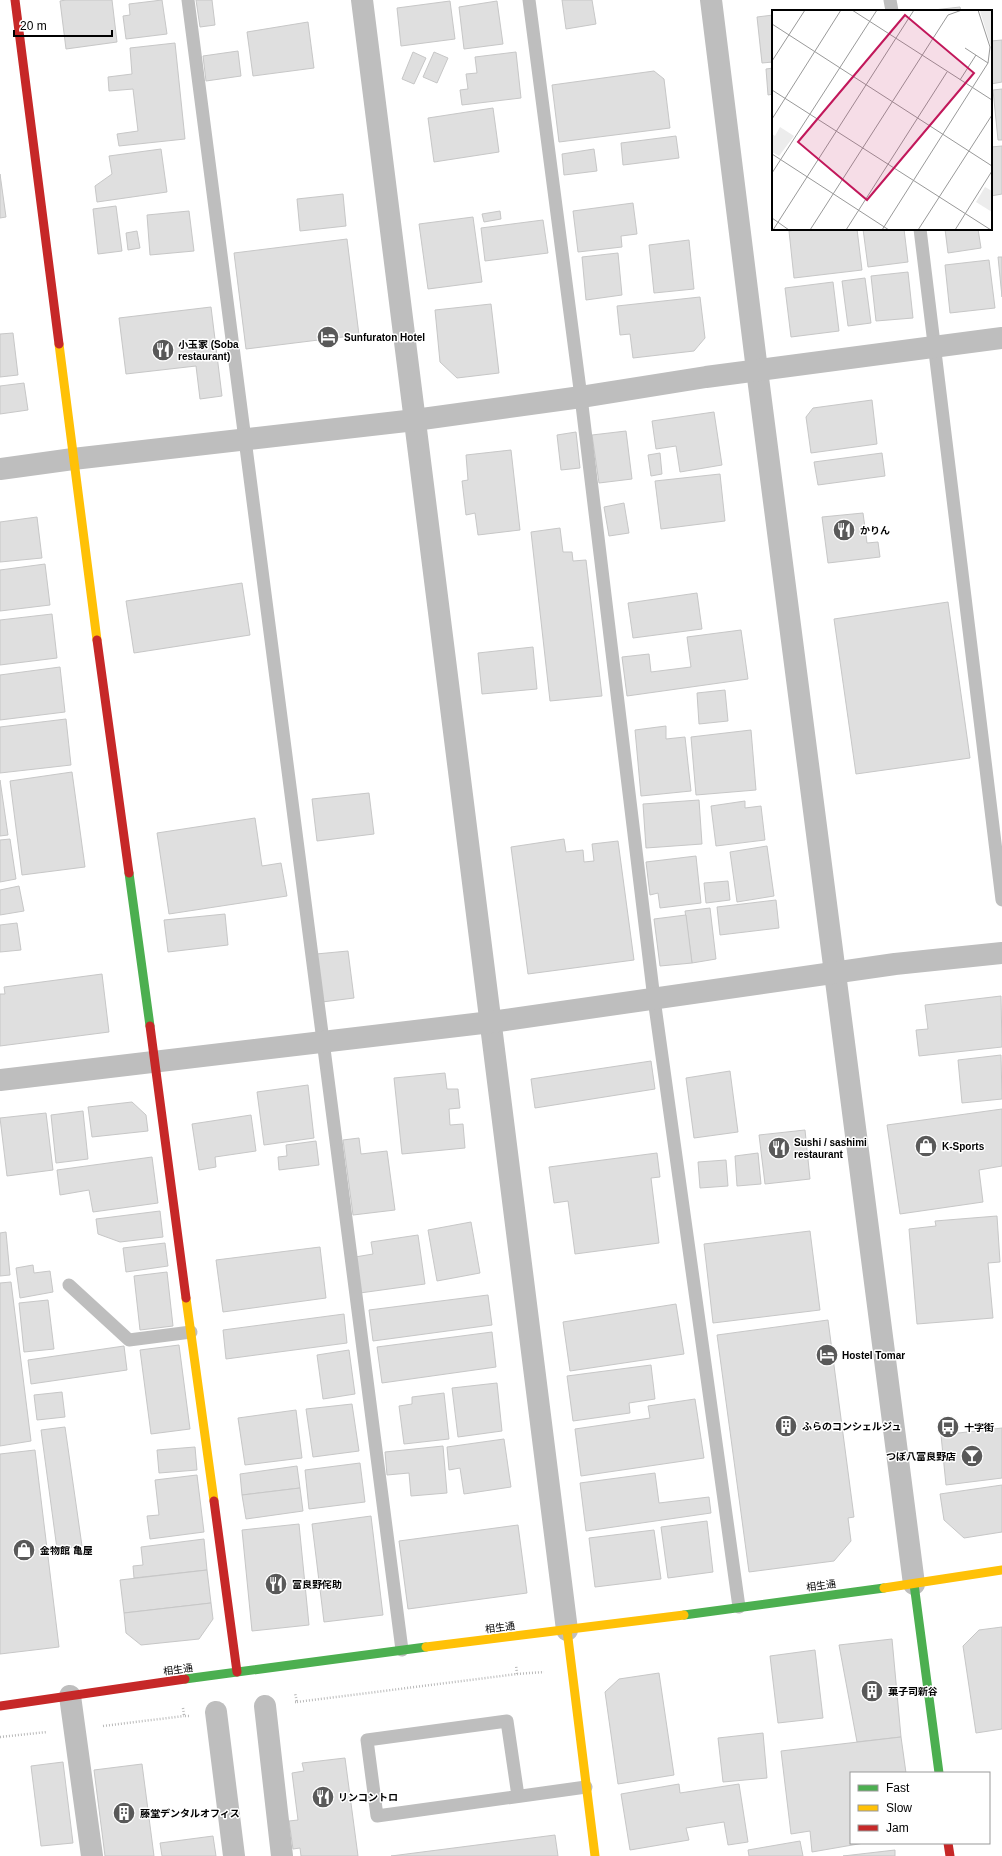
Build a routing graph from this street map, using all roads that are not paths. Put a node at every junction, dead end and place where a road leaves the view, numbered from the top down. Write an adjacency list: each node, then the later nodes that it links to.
1 (15, 0): 15 (street)
2 (188, 0): 14 (lane)
3 (362, 0): 13 (street)
4 (529, 0): 12 (lane)
5 (711, 0): 11 (street)
6 (890, 0): 7 (lane)
7 (892, 10)
8 (920, 230): 10 (lane)
9 (1002, 338): 10 (street)
10 (936, 347): 11 (street); 17 (lane)
11 (757, 370): 12 (street); 19 (street)
12 (581, 397): 13 (street); 20 (lane)
13 (415, 420): 14 (street); 21 (street)
14 (241, 440): 15 (street); 22 (lane)
15 (73, 459): 16 (street); 23 (street)
16 (0, 469)
17 (1002, 900)
18 (1002, 953): 19 (street)
19 (836, 974): 20 (street); 28 (street)
20 (654, 999): 21 (street); 29 (lane)
21 (492, 1022): 22 (street); 30 (street)
22 (320, 1042): 23 (street); 31 (lane)
23 (155, 1061): 24 (street); 26 (street)
24 (0, 1080)
25 (69, 1285): 26 (lane)
26 (191, 1332): 32 (street)
27 (1002, 1570): 28 (street, 相生通)
28 (914, 1584): 29 (street, 相生通); 37 (street)
29 (739, 1607): 30 (street, 相生通)
30 (568, 1630): 31 (street, 相生通); 38 (street)
31 (402, 1650): 32 (street, 相生通)
32 (237, 1672): 33 (street, 相生通)
33 (70, 1696): 34 (street, 相生通); 41 (street)
34 (0, 1706)
35 (265, 1706): 43 (street)
36 (216, 1712): 42 (street)
37 (939, 1772)
38 (586, 1787): 39 (lane); 44 (street)
39 (518, 1796): 39 (lane)
40 (948, 1844): 45 (street)
41 (92, 1856)
42 (234, 1856)
43 (282, 1856)
44 (595, 1856)
45 (950, 1856)

